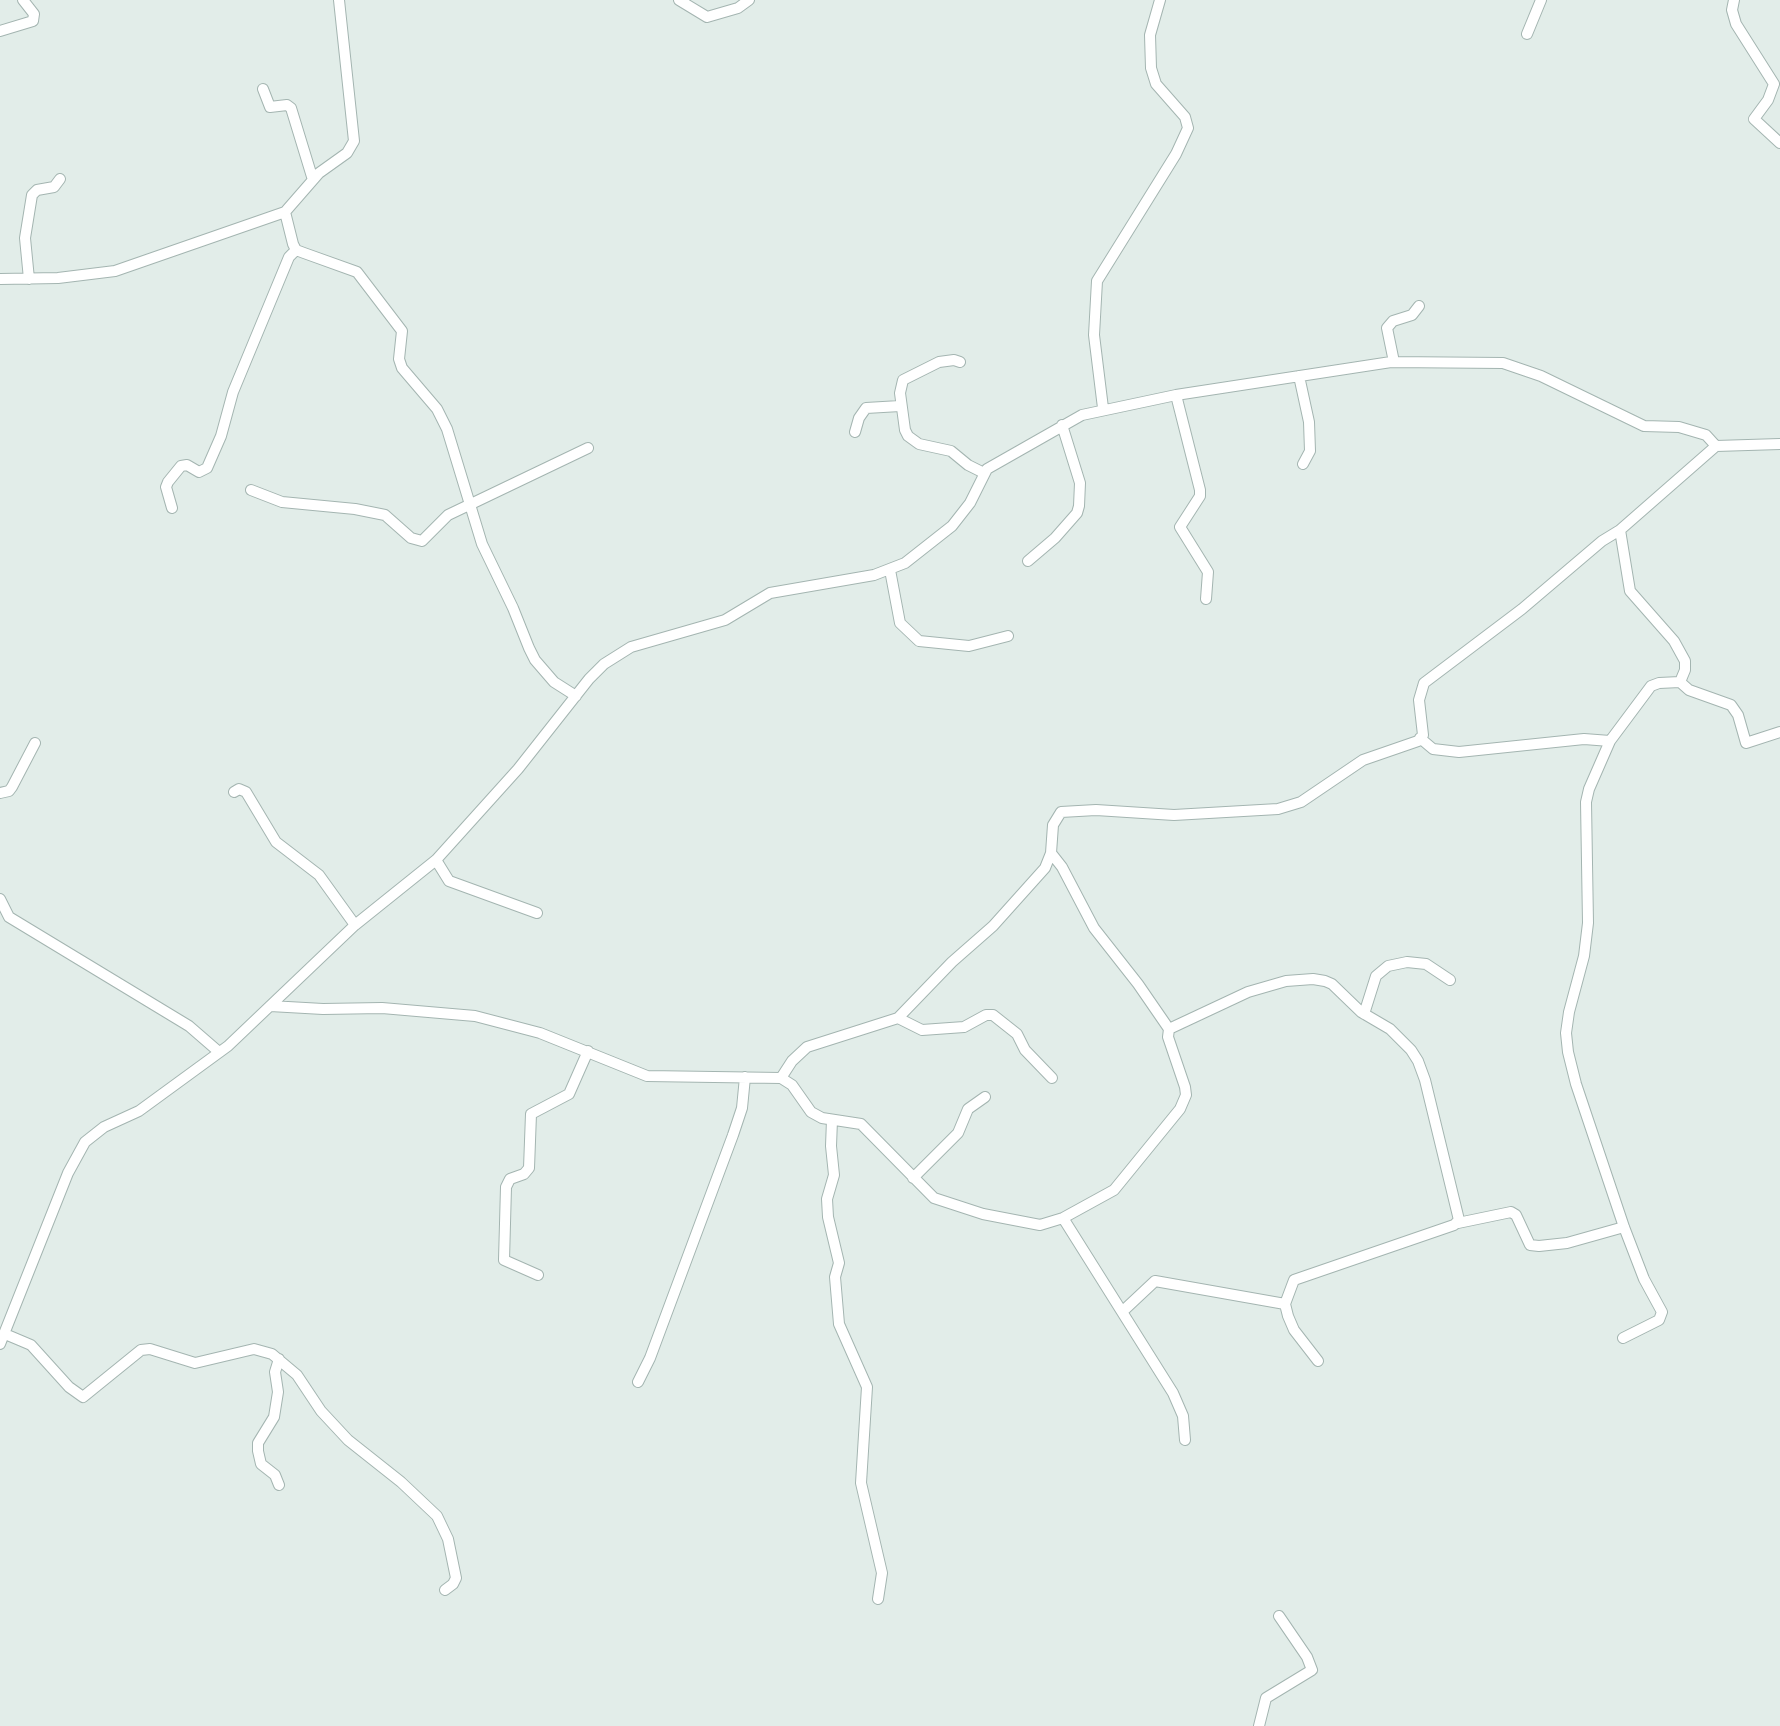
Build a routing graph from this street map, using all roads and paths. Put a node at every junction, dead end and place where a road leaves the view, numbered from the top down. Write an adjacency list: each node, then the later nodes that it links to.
1 (23, 0): 8 (street)
2 (339, 0): 13 (street)
3 (679, 0): 4 (street)
4 (749, 0)
5 (1160, 0): 24 (street)
6 (1541, 0): 9 (street)
7 (1734, 0): 11 (street)
8 (0, 31)
9 (1527, 34)
10 (263, 89): 13 (street)
11 (1780, 142)
12 (60, 179): 17 (street)
13 (313, 180): 14 (street)
14 (285, 212): 15 (street); 17 (street)
15 (296, 250): 33 (street); 34 (street)
16 (0, 279): 17 (street)
17 (29, 279)
18 (1419, 306): 20 (street)
19 (960, 362): 23 (street)
20 (1394, 362): 21 (street); 28 (street)
21 (1299, 376): 22 (street); 30 (street)
22 (1176, 395): 24 (street); 38 (street)
23 (900, 406): 26 (street); 31 (street)
24 (1103, 408): 25 (street)
25 (1062, 425): 31 (street); 36 (street)
26 (855, 432)
27 (1780, 444): 28 (street)
28 (1716, 446): 35 (street)
29 (588, 448): 33 (street)
30 (1304, 464)
31 (984, 473): 37 (street)
32 (251, 490): 33 (street)
33 (470, 503): 41 (street)
34 (172, 508)
35 (1620, 530): 40 (street); 43 (street)
36 (1028, 561)
37 (890, 570): 39 (street); 41 (street)
38 (1206, 599)
39 (1008, 636)
40 (1680, 682): 42 (street); 44 (street)
41 (576, 696): 49 (street)
42 (1780, 732)
43 (1420, 738): 44 (street); 48 (street)
44 (1610, 741): 68 (street)
45 (35, 743): 47 (street)
46 (234, 792): 52 (street)
47 (0, 793)
48 (1051, 853): 56 (street); 57 (street)
49 (436, 860): 51 (street); 52 (street)
50 (0, 899): 59 (street)
51 (537, 913)
52 (356, 925): 54 (street)
53 (1450, 980): 55 (street)
54 (270, 1006): 58 (street); 59 (street)
55 (1364, 1014): 57 (street); 67 (street)
56 (898, 1018): 61 (street); 62 (street)
57 (1169, 1029): 66 (street)
58 (588, 1051): 60 (street); 69 (street)
59 (219, 1052): 73 (street)
60 (745, 1077): 61 (street); 76 (street)
61 (781, 1078): 64 (street)
62 (1052, 1078)
63 (985, 1096): 65 (street)
64 (832, 1120): 65 (street); 80 (street)
65 (913, 1178): 66 (street)
66 (1063, 1218): 71 (street)
67 (1458, 1223): 68 (street); 70 (street)
68 (1624, 1227): 72 (street)
69 (538, 1275)
70 (1285, 1304): 71 (street); 75 (street)
71 (1123, 1311): 77 (street)
72 (1623, 1338)
73 (2, 1339): 74 (street)
74 (279, 1359): 78 (street); 79 (street)
75 (1318, 1361)
76 (638, 1382)
77 (1185, 1440)
78 (279, 1485)
79 (445, 1590)
80 (878, 1599)
81 (1279, 1616): 82 (street)
82 (1259, 1726)

